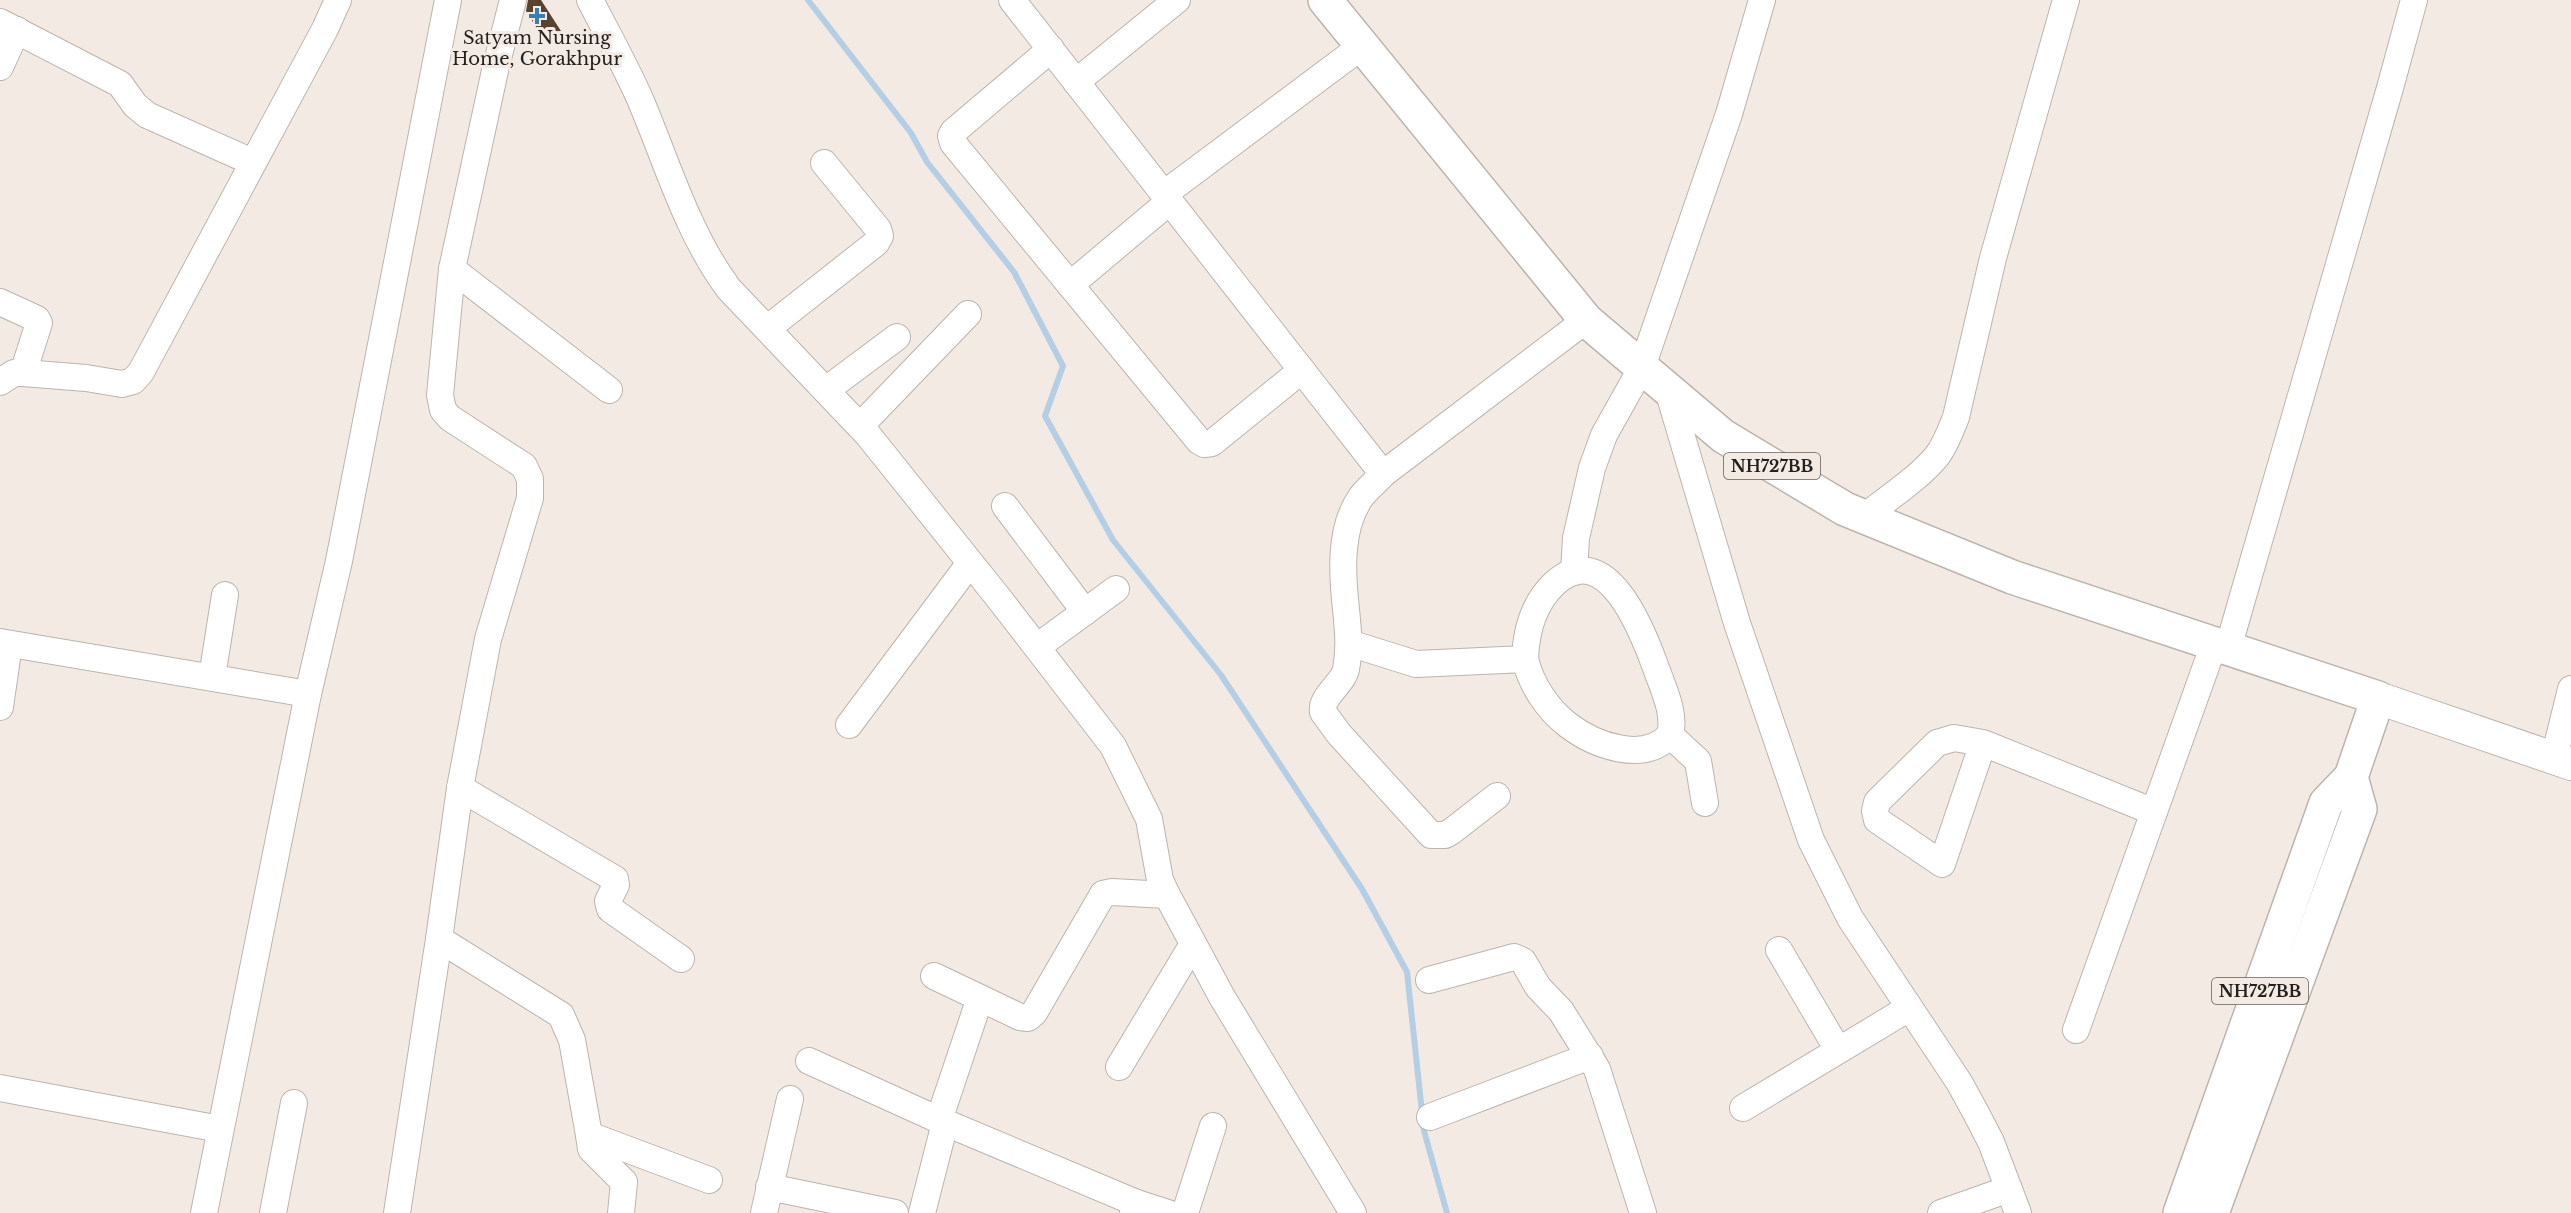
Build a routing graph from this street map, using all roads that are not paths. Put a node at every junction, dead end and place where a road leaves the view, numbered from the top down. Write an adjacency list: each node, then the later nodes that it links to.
1 (338, 0): 16 (street)
2 (448, 0): 48 (street)
3 (513, 0): 19 (street)
4 (590, 0): 24 (street)
5 (1012, 0): 13 (street)
6 (1177, 0): 15 (street)
7 (1762, 0): 26 (street)
8 (2066, 0): 35 (street)
9 (2414, 0): 43 (street)
10 (1329, 2): 12 (highway, NH727BB)
11 (8, 26): 14 (street); 16 (street)
12 (1362, 46): 18 (street); 23 (highway, NH727BB)
13 (1051, 50): 15 (street); 20 (street)
14 (0, 67)
15 (1076, 82): 18 (street)
16 (252, 162): 28 (street)
17 (824, 163): 24 (street)
18 (1167, 198): 20 (street); 27 (street)
19 (452, 269): 29 (street); 56 (street)
20 (1070, 285): 27 (street)
21 (0, 302): 28 (street)
22 (968, 314): 32 (street)
23 (1586, 320): 26 (highway, NH727BB); 33 (street)
24 (768, 328): 30 (street)
25 (897, 337): 30 (street)
26 (1642, 368): 31 (highway, NH727BB); 37 (street)
27 (1302, 370): 33 (street)
28 (12, 377)
29 (609, 390)
30 (826, 390): 32 (street)
31 (1668, 390): 35 (highway, NH727BB); 68 (street)
32 (860, 426): 36 (street)
33 (1383, 474): 42 (street)
34 (1005, 506): 40 (street)
35 (1864, 517): 43 (highway, NH727BB)
36 (970, 563): 44 (street); 51 (street)
37 (1574, 572): 45 (street); 52 (street)
38 (1116, 589): 40 (street)
39 (225, 595): 46 (street)
40 (1085, 612): 44 (street)
41 (4, 643): 46 (street); 50 (street)
42 (1349, 643): 45 (street); 57 (street)
43 (2221, 646): 49 (highway, NH727BB); 59 (street)
44 (1037, 647): 60 (street)
45 (1525, 659): 52 (street)
46 (212, 677): 48 (street)
47 (2571, 689): 54 (street)
48 (308, 694): 81 (street)
49 (2378, 698): 54 (main road); 55 (highway, NH727BB)
50 (0, 707)
51 (849, 725)
52 (1670, 735): 58 (street)
53 (1983, 743): 53 (street); 59 (street)
54 (2563, 761)
55 (2351, 777): 100 (highway, NH727BB); 101 (highway, NH727BB)
56 (460, 788): 61 (street); 64 (street)
57 (1497, 796)
58 (1705, 803)
59 (2154, 812): 69 (street)
60 (1167, 895): 62 (street); 67 (street)
61 (439, 939): 82 (street); 89 (street)
62 (1193, 944): 73 (street); 96 (street)
63 (1779, 950): 70 (street)
64 (681, 959)
65 (934, 976): 67 (street)
66 (1429, 980): 71 (street)
67 (980, 998): 79 (street)
68 (1909, 1008): 70 (street); 85 (street)
69 (2076, 1030)
70 (1838, 1050): 77 (street)
71 (1590, 1056): 78 (street); 97 (street)
72 (809, 1061): 79 (street)
73 (1119, 1067)
74 (0, 1088): 81 (street)
75 (790, 1099): 84 (street)
76 (294, 1103): 88 (street)
77 (1743, 1108)
78 (1430, 1117)
79 (942, 1122): 86 (street); 93 (street)
80 (1213, 1126): 95 (street)
81 (220, 1129): 87 (street)
82 (589, 1135): 83 (street); 90 (street)
83 (709, 1180)
84 (770, 1187): 91 (street); 92 (street)
85 (2009, 1189): 98 (street); 99 (street)
86 (1133, 1208): 94 (street)
87 (204, 1213)
88 (273, 1213)
89 (397, 1213)
90 (621, 1213)
91 (764, 1213)
92 (895, 1213)
93 (922, 1213)
94 (1168, 1213)
95 (1185, 1213)
96 (1353, 1213)
97 (1643, 1213)
98 (1941, 1213)
99 (2018, 1213)
100 (2181, 1213)
101 (2212, 1213)

